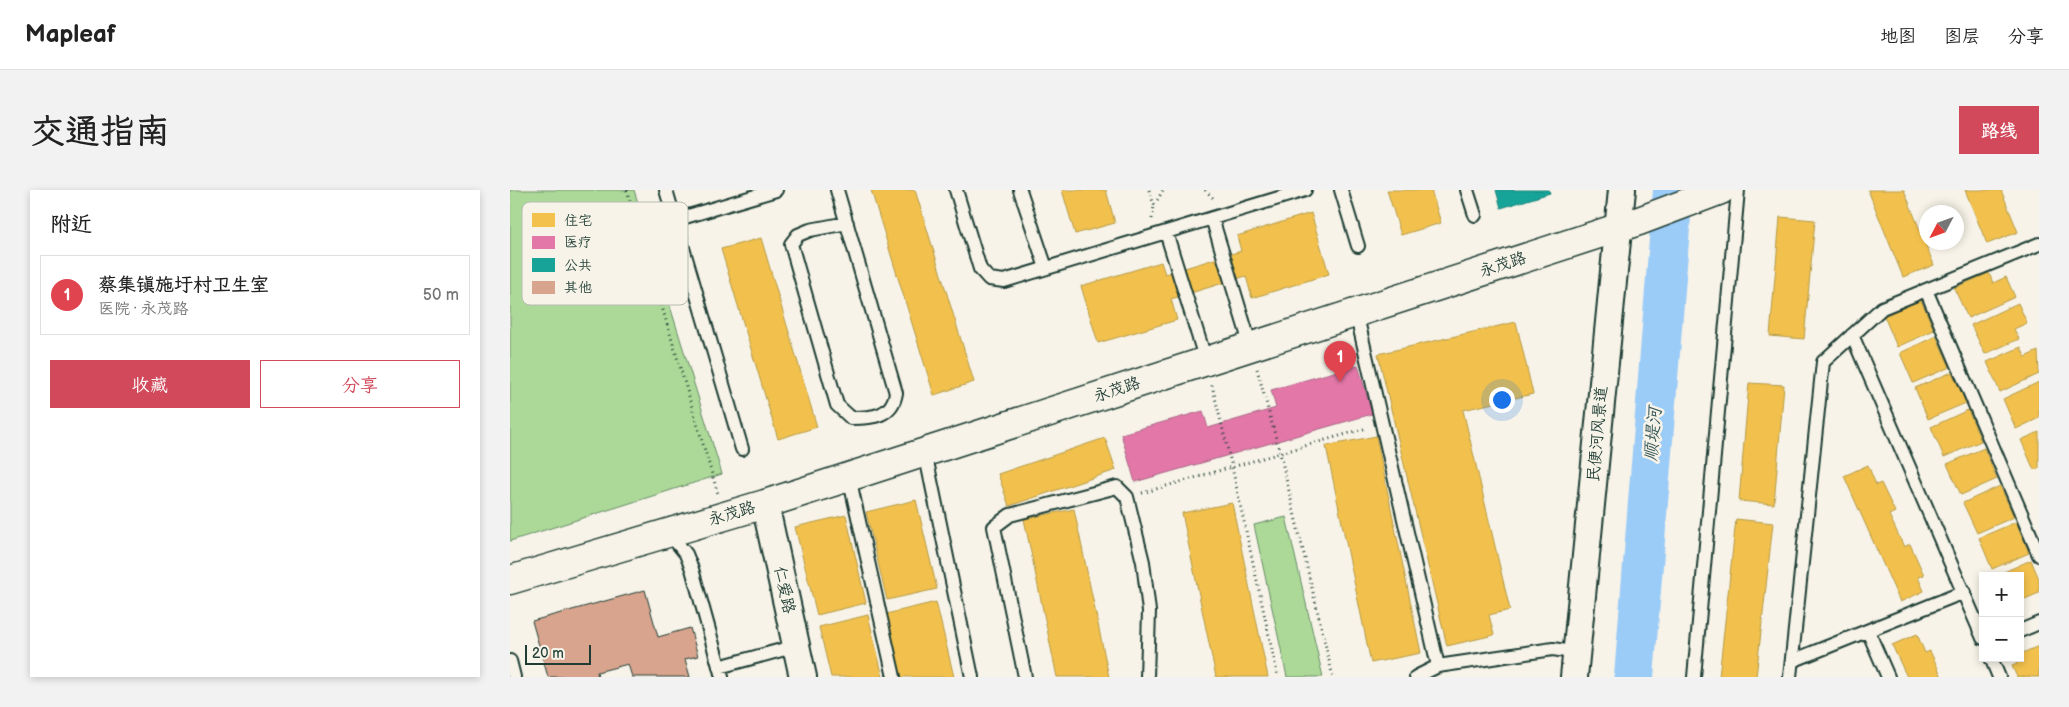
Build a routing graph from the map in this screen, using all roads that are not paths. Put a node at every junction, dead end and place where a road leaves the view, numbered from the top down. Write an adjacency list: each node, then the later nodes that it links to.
1 (666, 190): 12 (lane)
2 (776, 190): 14 (lane)
3 (837, 190): 16 (lane)
4 (956, 190): 22 (lane)
5 (1020, 190): 22 (lane)
6 (1305, 190): 15 (lane)
7 (1342, 190): 20 (lane)
8 (1467, 190): 13 (lane)
9 (1622, 190): 17 (street, 民便河风景道)
10 (1721, 190): 17 (street, 永茂路)
11 (1738, 190): 54 (lane)
12 (670, 202)
13 (1475, 215)
14 (688, 216)
15 (1212, 218): 18 (lane); 26 (lane)
16 (846, 223): 16 (lane)
17 (1629, 224): 24 (street, 永茂路); 45 (street, 民便河风景道)
18 (1166, 232): 22 (lane); 27 (lane)
19 (2039, 244): 23 (lane)
20 (1358, 246)
21 (688, 264): 28 (lane)
22 (1046, 268)
23 (1926, 290): 25 (lane); 33 (lane)
24 (1356, 312): 26 (street, 永茂路); 44 (lane)
25 (1852, 335): 35 (lane); 42 (lane)
26 (1251, 347): 27 (street, 永茂路)
27 (1206, 361): 29 (street, 永茂路)
28 (742, 449)
29 (925, 452): 30 (street, 永茂路); 50 (lane)
30 (849, 476): 31 (street, 永茂路); 49 (lane)
31 (765, 504): 32 (street, 永茂路); 40 (street, 仁爱路)
32 (669, 533): 34 (street, 永茂路); 46 (lane)
33 (2039, 554)
34 (510, 580)
35 (1964, 592): 37 (lane); 39 (lane)
36 (2039, 623): 38 (lane)
37 (1979, 628)
38 (2024, 629)
39 (1868, 631): 42 (lane); 56 (lane)
40 (796, 646): 46 (lane); 48 (street, 仁爱路)
41 (510, 661): 47 (lane)
42 (1792, 661): 55 (lane)
43 (1993, 662): 57 (lane)
44 (1438, 666): 45 (lane); 53 (lane)
45 (1576, 669)
46 (721, 672)
47 (514, 677)
48 (803, 677)
49 (894, 677)
50 (972, 677)
51 (1025, 677): 52 (lane)
52 (1147, 677)
53 (1416, 677)
54 (1694, 677)
55 (1790, 677)
56 (1888, 677)
57 (1999, 677)

